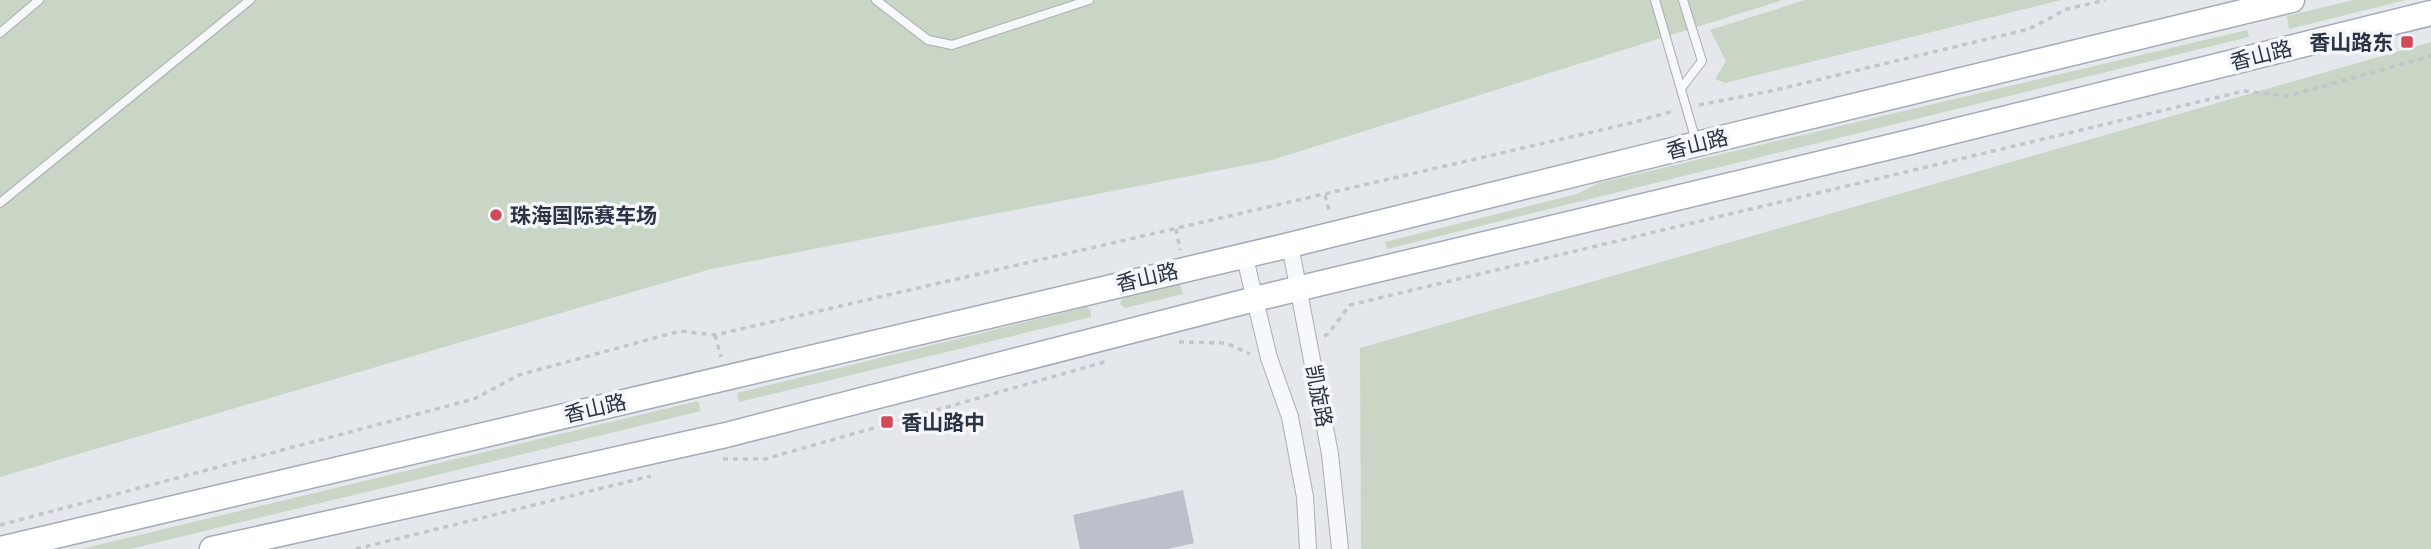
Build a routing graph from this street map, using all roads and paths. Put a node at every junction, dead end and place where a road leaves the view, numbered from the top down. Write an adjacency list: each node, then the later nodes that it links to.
1 (39, 0): 10 (lane)
2 (250, 0): 16 (lane)
3 (876, 0): 4 (lane)
4 (1089, 0)
5 (1655, 0): 12 (lane)
6 (1683, 0): 12 (lane)
7 (2106, 0): 13 (path)
8 (2292, 0): 15 (main road, 香山路)
9 (2431, 13): 19 (main road, 香山路)
10 (0, 33)
11 (2431, 56): 21 (path)
12 (1682, 87): 15 (lane)
13 (1771, 91)
14 (1631, 123): 27 (path)
15 (1697, 144): 17 (main road, 香山路)
16 (0, 203)
17 (1290, 245): 18 (main road, 香山路); 19 (street, 凯旋路)
18 (1244, 254): 20 (street, 凯旋路); 28 (main road, 香山路)
19 (1298, 289): 20 (main road, 香山路); 32 (street, 凯旋路)
20 (1255, 299): 29 (main road, 香山路); 31 (street, 凯旋路)
21 (1328, 334)
22 (1175, 342): 23 (path)
23 (1254, 356)
24 (1109, 361): 25 (path)
25 (719, 459)
26 (652, 476): 30 (path)
27 (0, 525)
28 (0, 549)
29 (212, 549)
30 (356, 549)
31 (1308, 549)
32 (1340, 549)

